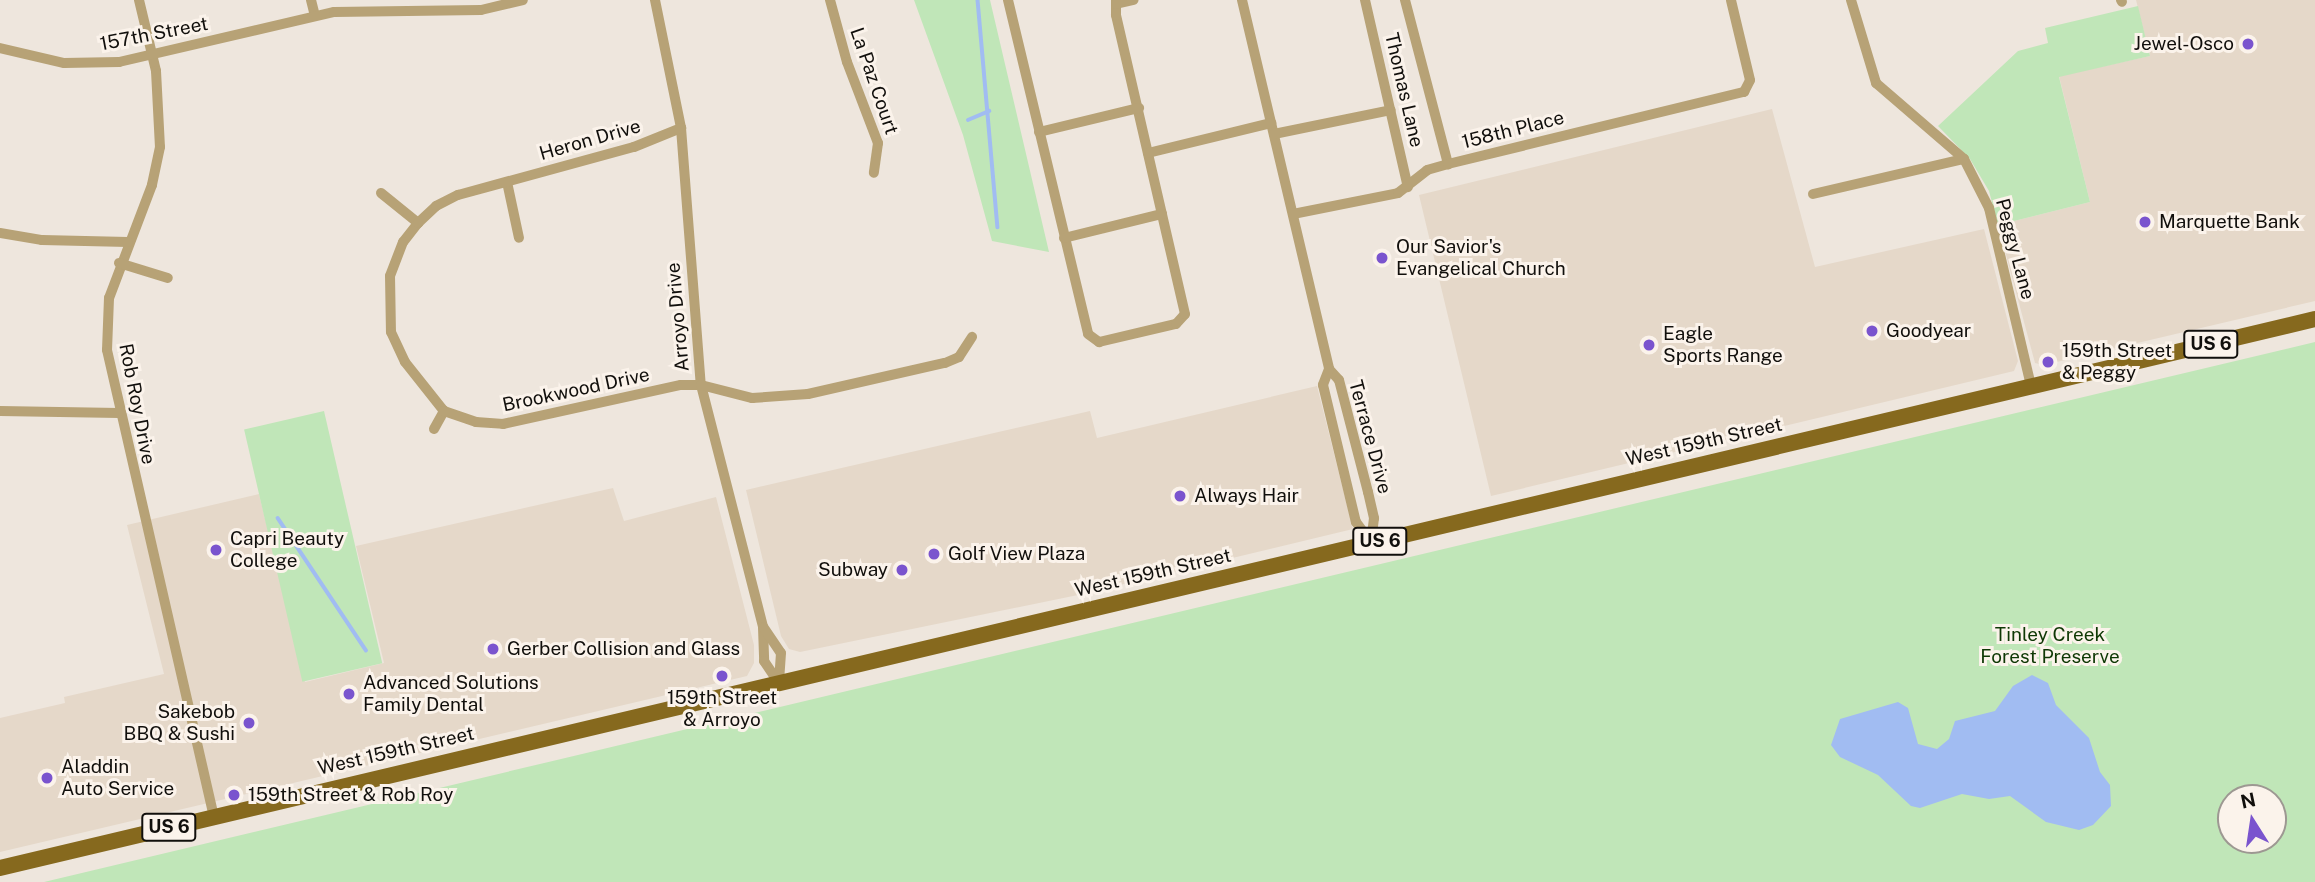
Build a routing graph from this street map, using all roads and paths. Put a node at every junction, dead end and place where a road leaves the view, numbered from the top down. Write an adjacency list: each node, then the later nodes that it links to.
1 (139, 0): 17 (street, Rob Roy Drive)
2 (311, 0): 15 (street)
3 (523, 0): 14 (street, 157th Street)
4 (655, 0): 21 (street, Arroyo Drive)
5 (830, 0): 27 (street, La Paz Court)
6 (1008, 0): 22 (street)
7 (1133, 0): 13 (street)
8 (1242, 0): 20 (street, Terrace Drive)
9 (1365, 0): 19 (street, Thomas Lane)
10 (1405, 0): 26 (street, Thomas Lane)
11 (1731, 0): 26 (street, 158th Place)
12 (1850, 0): 25 (street, Peggy Lane)
13 (1116, 2): 18 (street)
14 (480, 5): 15 (street, 157th Street)
15 (315, 16): 17 (street, 157th Street)
16 (0, 48): 17 (street, 157th Street)
17 (152, 54): 38 (street, Rob Roy Drive)
18 (1139, 108): 22 (street); 24 (street)
19 (1391, 110): 23 (street); 29 (street, Thomas Lane)
20 (1271, 123): 23 (street, Terrace Drive); 24 (street)
21 (681, 128): 28 (street, Heron Drive); 44 (street, Arroyo Drive)
22 (1040, 132): 37 (street)
23 (1274, 134): 33 (street, Terrace Drive)
24 (1148, 153): 32 (street)
25 (1964, 159): 31 (street); 45 (street, Peggy Lane)
26 (1448, 164): 29 (street, 158th Place)
27 (874, 173)
28 (507, 182): 34 (street, Heron Drive); 36 (street)
29 (1408, 187): 33 (street, 158th Place)
30 (381, 193): 34 (street)
31 (1813, 194)
32 (1162, 214): 37 (street); 37 (street)
33 (1293, 214): 43 (street, Terrace Drive)
34 (418, 223): 47 (street, Heron Drive)
35 (0, 233): 38 (street)
36 (519, 238)
37 (1064, 238)
38 (128, 242): 39 (street, Rob Roy Drive)
39 (119, 263): 40 (street); 48 (street, Rob Roy Drive)
40 (168, 278)
41 (2315, 319): 45 (main road, West 159th Street / US 6)
42 (972, 337): 44 (street, Brookwood Drive)
43 (1329, 369): 50 (street, Terrace Drive); 50 (street, Terrace Drive)
44 (701, 385): 47 (street, Brookwood Drive); 51 (street, Arroyo Drive)
45 (2031, 386): 50 (main road, West 159th Street / US 6)
46 (0, 411): 48 (street)
47 (444, 411): 49 (street)
48 (119, 413): 53 (street, Rob Roy Drive)
49 (434, 429)
50 (1371, 543): 52 (main road, West 159th Street / US 6)
51 (763, 627): 52 (street, Arroyo Drive); 52 (street, Arroyo Drive)
52 (779, 683): 53 (main road, West 159th Street / US 6)
53 (215, 816): 54 (main road, West 159th Street / US 6)
54 (0, 869)

